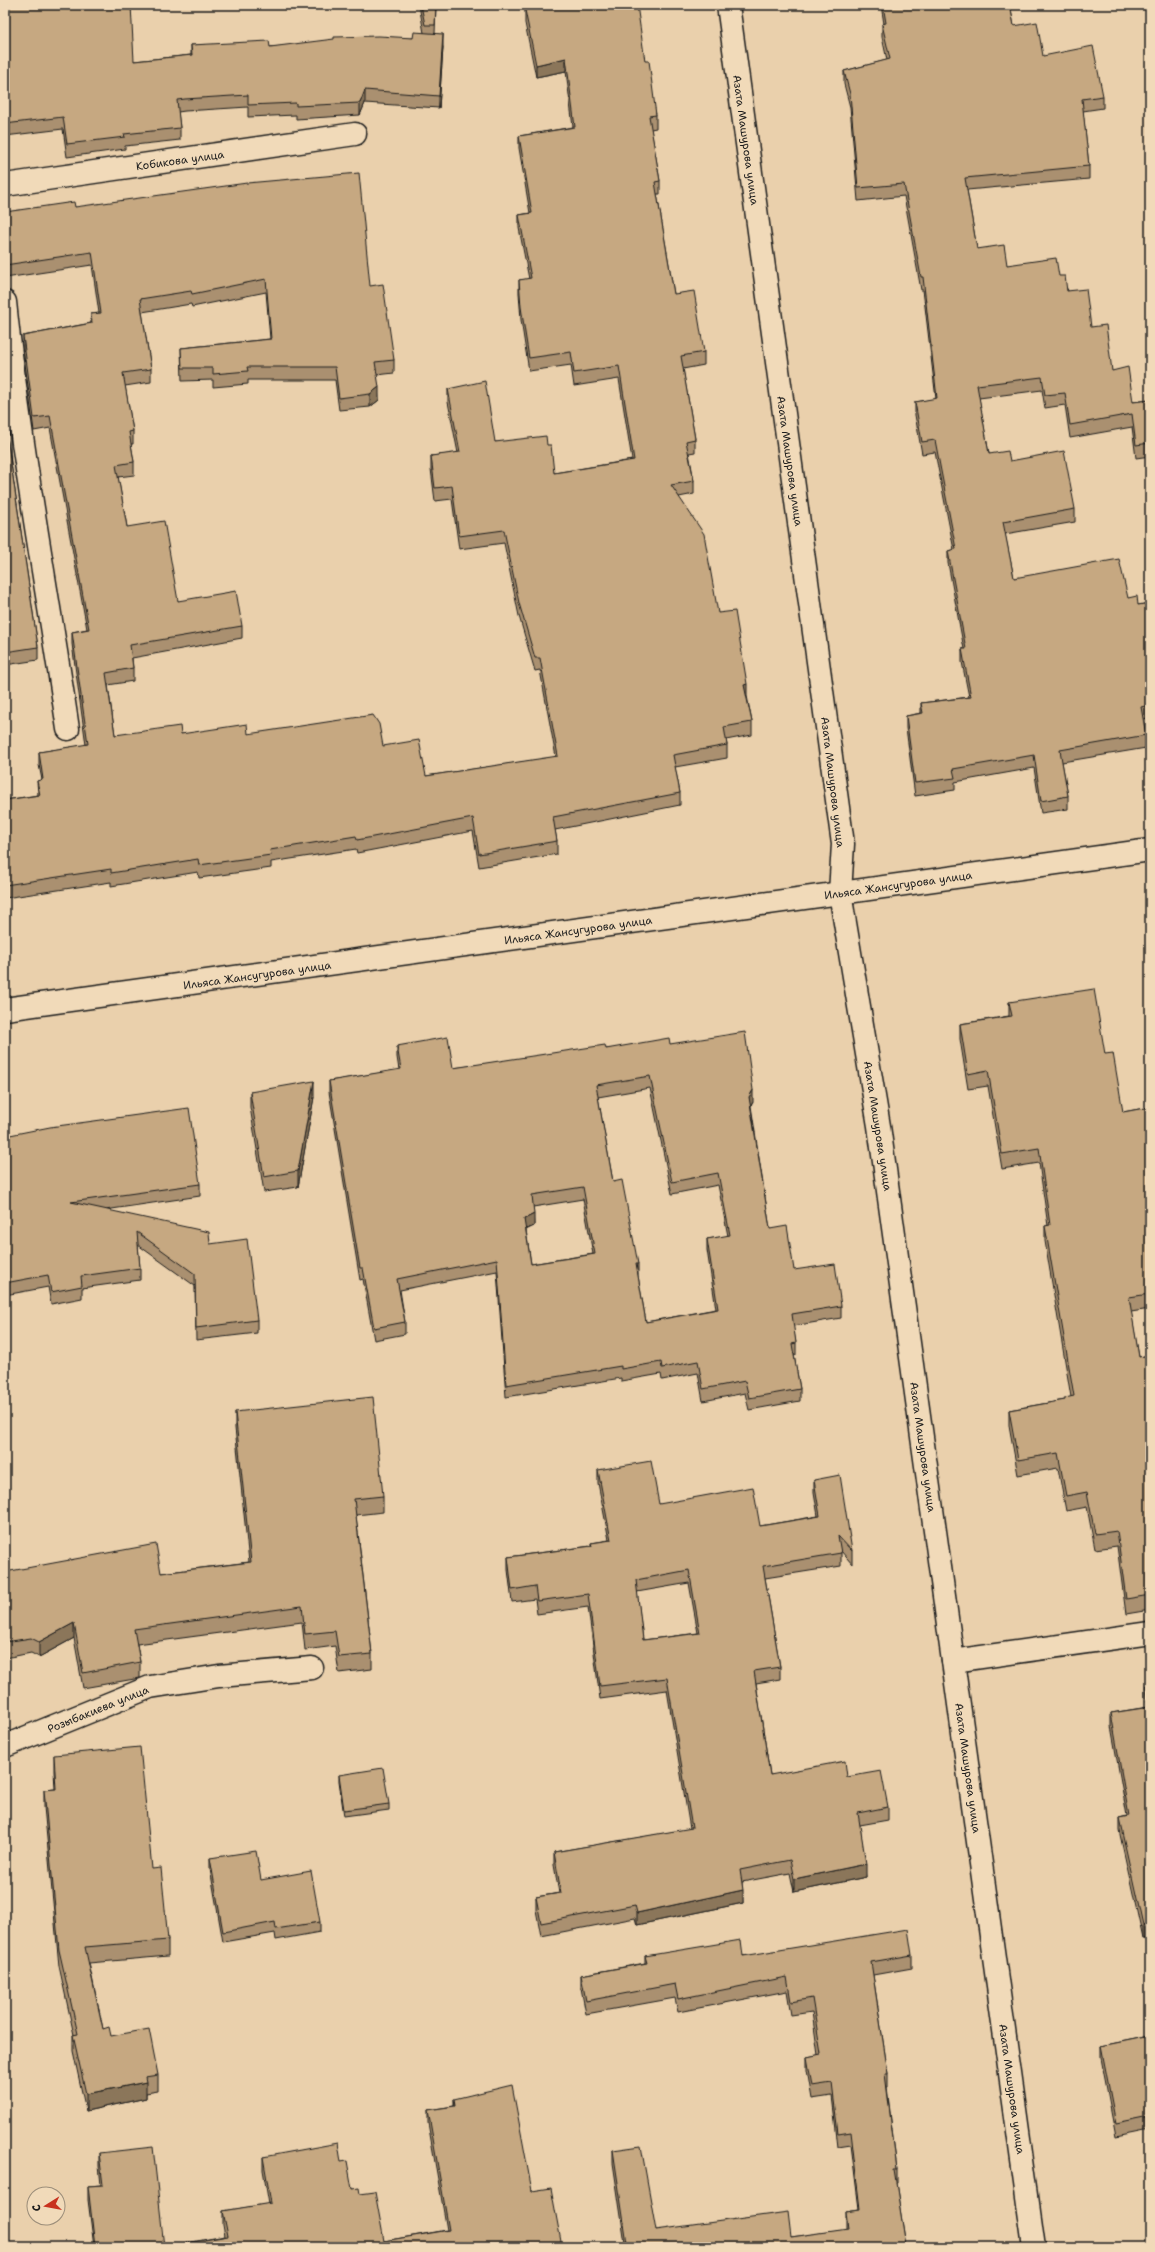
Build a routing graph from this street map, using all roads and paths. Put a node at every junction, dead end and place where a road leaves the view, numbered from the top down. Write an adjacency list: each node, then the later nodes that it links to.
1 (728, 5): 7 (street, Азата Машурова улица)
2 (355, 134): 3 (street, Кобикова улица)
3 (5, 185)
4 (5, 302): 5 (street)
5 (68, 730)
6 (1150, 850): 7 (street, Ильяса Жансугурова улица)
7 (840, 893): 8 (street, Ильяса Жансугурова улица); 10 (street, Азата Машурова улица)
8 (5, 1009)
9 (1150, 1633): 10 (street)
10 (953, 1661): 13 (street, Азата Машурова улица)
11 (312, 1668): 12 (street, Розыбакиева улица)
12 (5, 1746)
13 (1034, 2247)

